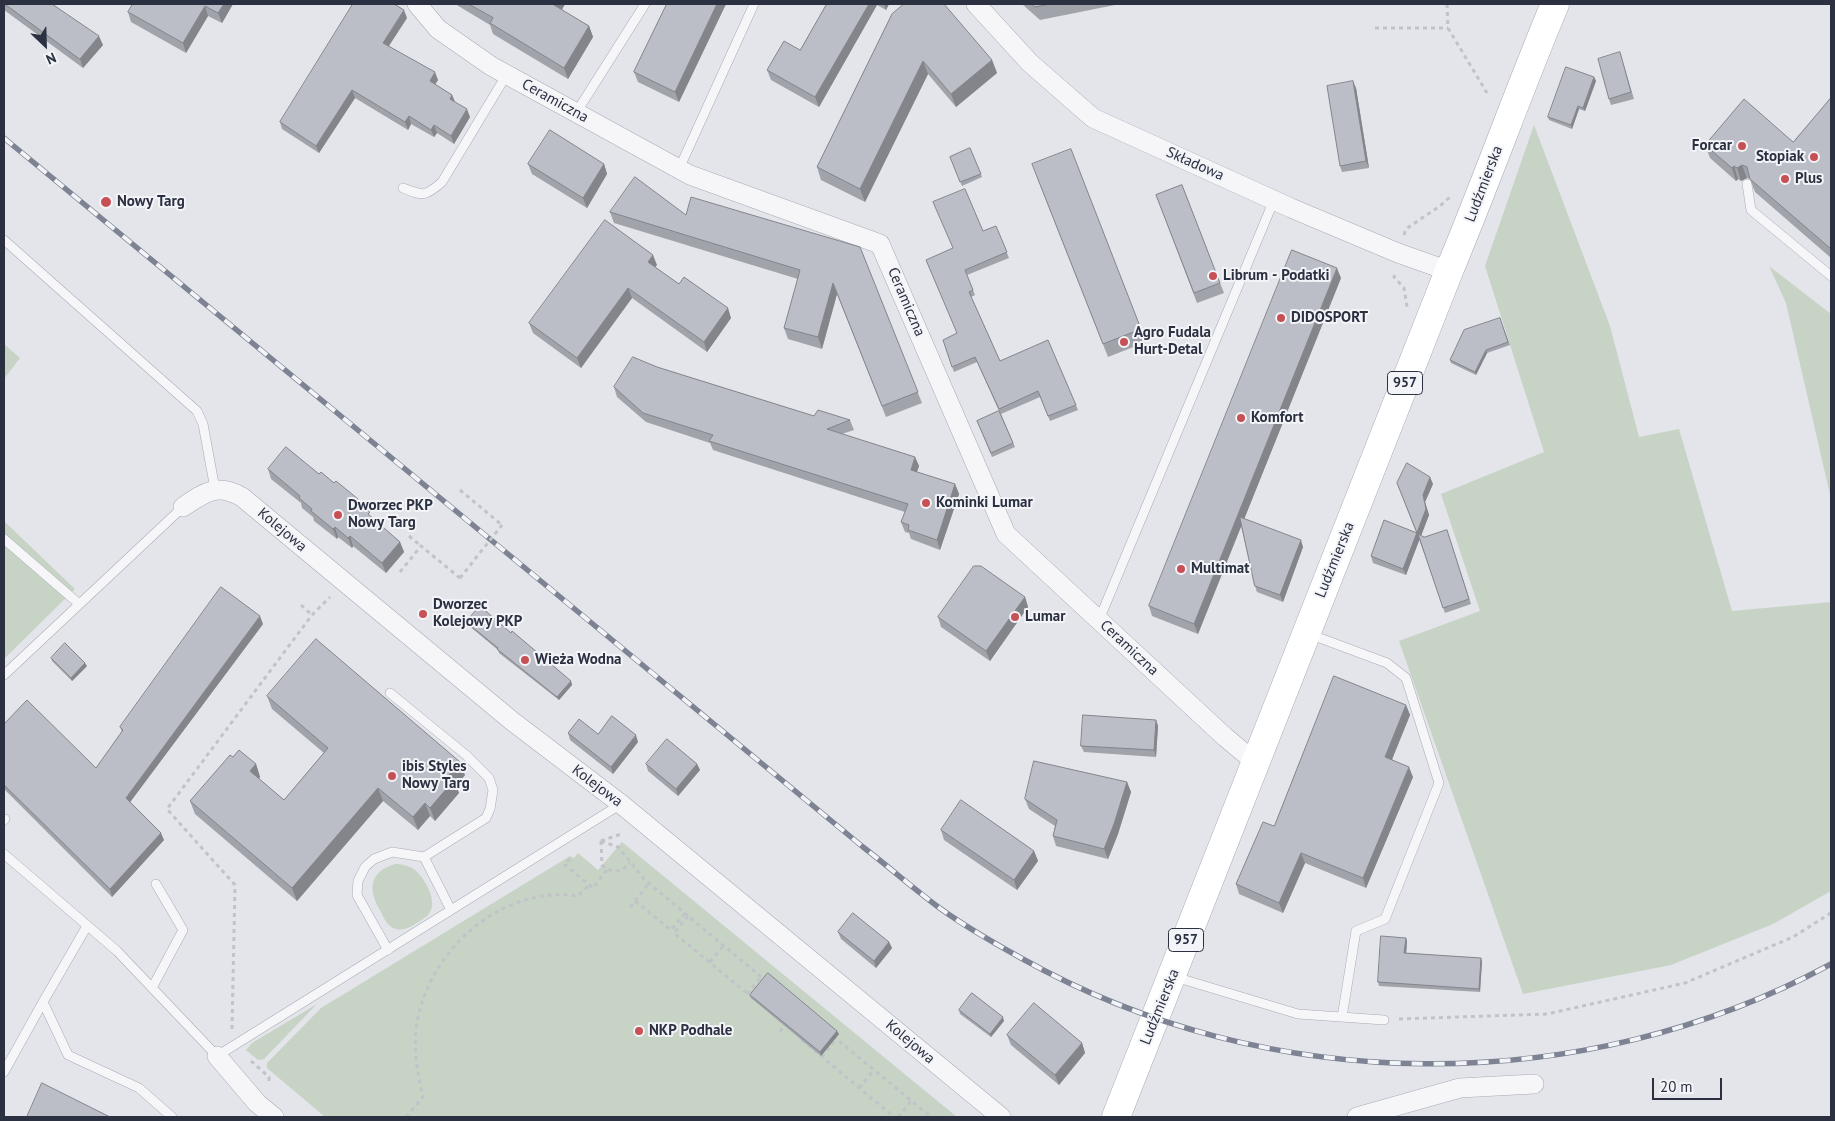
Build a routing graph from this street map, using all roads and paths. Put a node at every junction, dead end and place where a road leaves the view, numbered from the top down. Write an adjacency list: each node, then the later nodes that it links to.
1 (417, 4): 9 (street, Ceramiczna)
2 (645, 4): 11 (lane)
3 (754, 4): 12 (lane)
4 (976, 4): 15 (street, Składowa)
5 (1447, 4): 8 (path)
6 (1555, 4): 17 (main road, Ludźmierska / 957)
7 (1375, 28): 8 (path)
8 (1448, 28): 10 (path)
9 (507, 74): 11 (street, Ceramiczna); 14 (lane)
10 (1487, 93)
11 (576, 113): 12 (street, Ceramiczna)
12 (679, 169): 30 (street, Ceramiczna)
13 (1747, 184): 18 (lane)
14 (403, 188)
15 (1274, 200): 17 (street, Składowa); 30 (lane)
16 (4, 240): 19 (lane)
17 (1449, 271): 31 (main road, Ludźmierska / 957)
18 (1831, 276)
19 (215, 490): 21 (street); 35 (street, Kolejowa)
20 (460, 490): 24 (path, bridge)
21 (183, 507): 27 (lane)
22 (409, 536): 24 (path)
23 (4, 538): 27 (lane)
24 (421, 546): 25 (path)
25 (400, 572)
26 (335, 591): 29 (path)
27 (78, 603): 32 (lane)
28 (301, 605): 29 (path)
29 (312, 615): 71 (path)
30 (1099, 620): 34 (street, Ceramiczna)
31 (1306, 633): 34 (main road, Ludźmierska / 957); 63 (lane)
32 (4, 674)
33 (390, 692): 39 (lane)
34 (1255, 762): 56 (main road, Ludźmierska / 957)
35 (621, 804): 48 (lane); 89 (street, Kolejowa)
36 (628, 840): 37 (path)
37 (601, 841): 41 (path); 42 (path)
38 (4, 854): 52 (lane)
39 (424, 857): 48 (lane); 54 (lane)
40 (570, 859): 45 (path)
41 (630, 863): 42 (path); 43 (path)
42 (607, 870): 45 (path)
43 (649, 883): 46 (path); 49 (path)
44 (156, 884): 59 (lane)
45 (589, 885): 85 (path)
46 (635, 901): 47 (path); 49 (path)
47 (630, 907)
48 (451, 910): 54 (lane)
49 (685, 913): 51 (path)
50 (1831, 913): 66 (path)
51 (688, 916): 53 (path); 55 (path)
52 (87, 926): 59 (lane); 62 (lane)
53 (724, 946): 55 (path); 57 (path)
54 (388, 950): 74 (lane)
55 (710, 962): 60 (path)
56 (1172, 976): 63 (lane); 90 (main road, Ludźmierska / 957)
57 (761, 977): 58 (path); 60 (path)
58 (769, 983)
59 (152, 988): 74 (lane)
60 (747, 994): 61 (path)
61 (755, 1000)
62 (43, 1002): 78 (lane); 83 (lane)
63 (1342, 1017): 66 (lane)
64 (791, 1018): 67 (path)
65 (777, 1019): 67 (path)
66 (1384, 1020)
67 (785, 1026): 68 (path); 69 (path)
68 (780, 1032)
69 (792, 1032)
70 (829, 1032): 73 (path)
71 (233, 1034)
72 (800, 1038): 76 (path)
73 (836, 1039): 76 (path); 77 (path)
74 (217, 1056): 84 (street)
75 (245, 1056): 79 (path)
76 (822, 1057): 81 (path)
77 (874, 1070): 81 (path); 82 (path)
78 (4, 1072)
79 (269, 1077)
80 (1534, 1084): 91 (street)
81 (859, 1088): 86 (path)
82 (912, 1101): 87 (path); 88 (path)
83 (172, 1117)
84 (274, 1117)
85 (406, 1117)
86 (894, 1117)
87 (898, 1117)
88 (931, 1117)
89 (1000, 1117)
90 (1116, 1117)
91 (1358, 1117)

